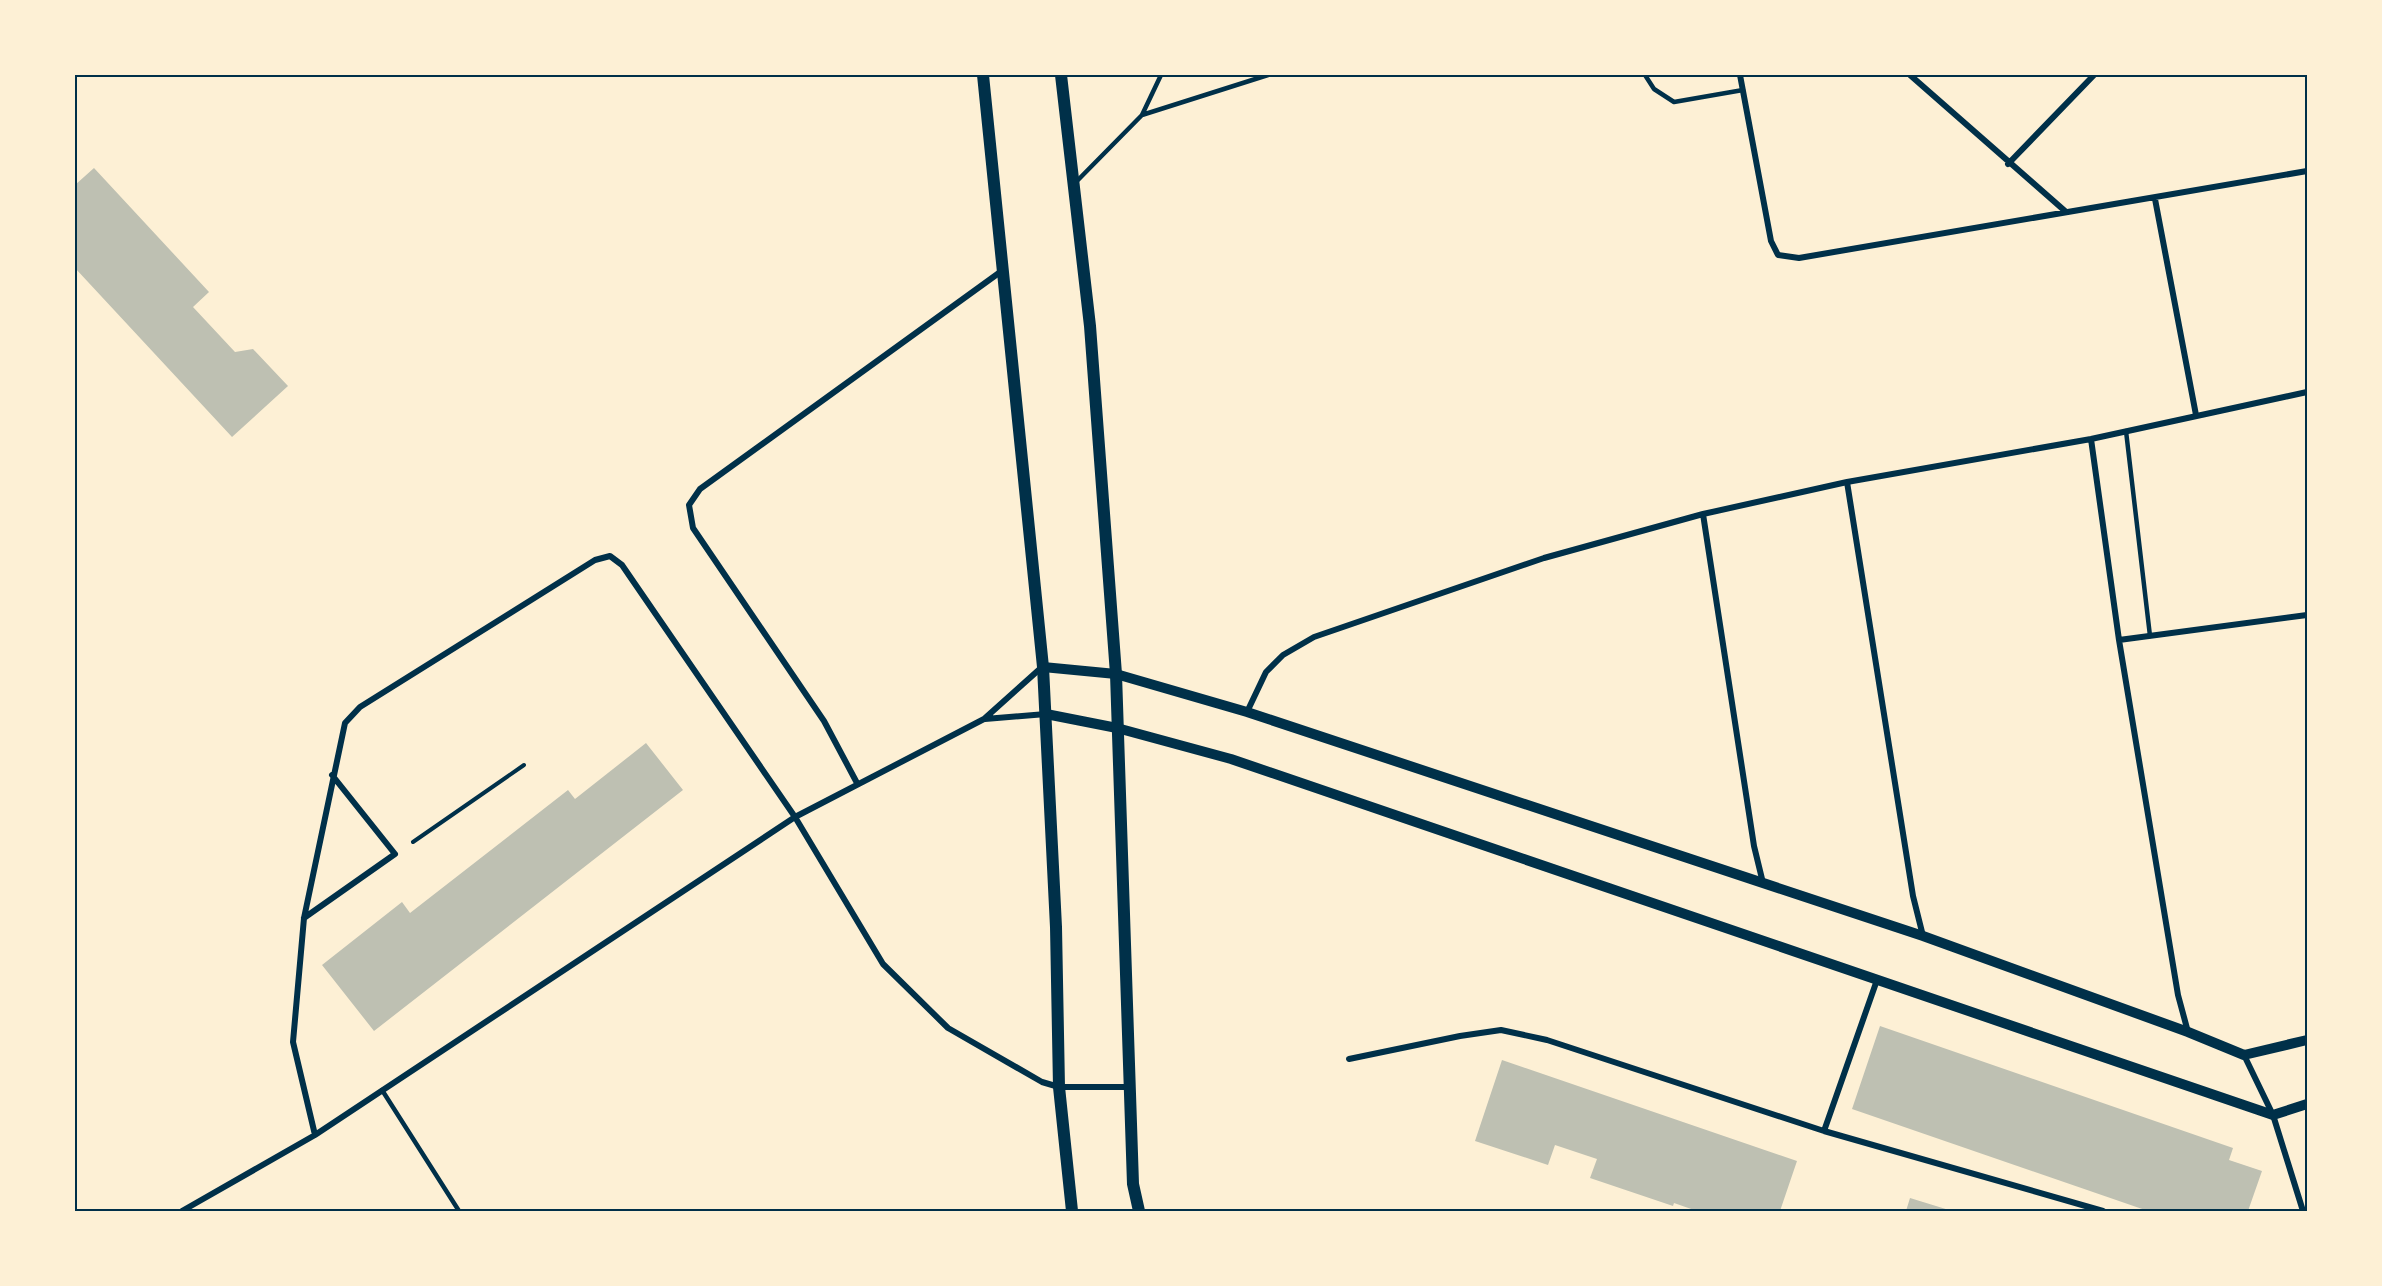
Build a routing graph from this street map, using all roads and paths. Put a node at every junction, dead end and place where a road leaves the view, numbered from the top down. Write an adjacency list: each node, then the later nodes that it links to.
1 (983, 75): 16 (main road)
2 (1061, 75): 13 (main road)
3 (1161, 75): 10 (lane)
4 (1268, 75): 10 (lane)
5 (1645, 75): 9 (lane)
6 (1740, 75): 9 (street)
7 (1910, 75): 11 (street)
8 (2094, 75): 11 (street)
9 (1743, 90): 15 (street)
10 (1142, 115): 13 (lane)
11 (2008, 164): 15 (street)
12 (2307, 171): 14 (street)
13 (1073, 185): 27 (main road)
14 (2155, 199): 15 (street); 18 (street)
15 (2065, 212)
16 (1003, 270): 26 (main road); 34 (street)
17 (2307, 392): 18 (street)
18 (2196, 415): 19 (street)
19 (2126, 431): 20 (street); 24 (lane)
20 (2091, 439): 21 (street); 25 (street)
21 (1847, 482): 22 (street); 39 (street)
22 (1703, 514): 28 (street); 37 (street)
23 (2307, 615): 24 (street)
24 (2150, 636): 25 (street)
25 (2119, 640): 41 (street)
26 (1043, 666): 27 (street); 29 (main road); 30 (street)
27 (1116, 674): 28 (street); 31 (main road)
28 (1247, 712): 37 (street)
29 (1046, 714): 30 (street); 31 (street); 45 (main road)
30 (984, 719): 34 (street)
31 (1117, 729): 40 (street); 46 (main road)
32 (524, 765): 36 (path)
33 (332, 775): 35 (street); 36 (street); 38 (street)
34 (857, 783): 35 (street)
35 (795, 818): 45 (street); 47 (street)
36 (395, 854): 38 (street)
37 (1763, 883): 39 (street)
38 (304, 918): 51 (street)
39 (1923, 936): 41 (street)
40 (1877, 980): 49 (street); 50 (street)
41 (2188, 1032): 43 (street)
42 (2307, 1040): 43 (street)
43 (2244, 1056): 49 (street)
44 (1349, 1059): 50 (street)
45 (1059, 1087): 46 (street); 54 (main road)
46 (1129, 1087): 55 (main road)
47 (382, 1090): 51 (street); 53 (lane)
48 (2307, 1104): 49 (street)
49 (2273, 1115): 57 (street)
50 (1824, 1131): 56 (street)
51 (315, 1135): 52 (street)
52 (182, 1211)
53 (459, 1211)
54 (1072, 1211)
55 (1139, 1211)
56 (2103, 1211)
57 (2303, 1211)

